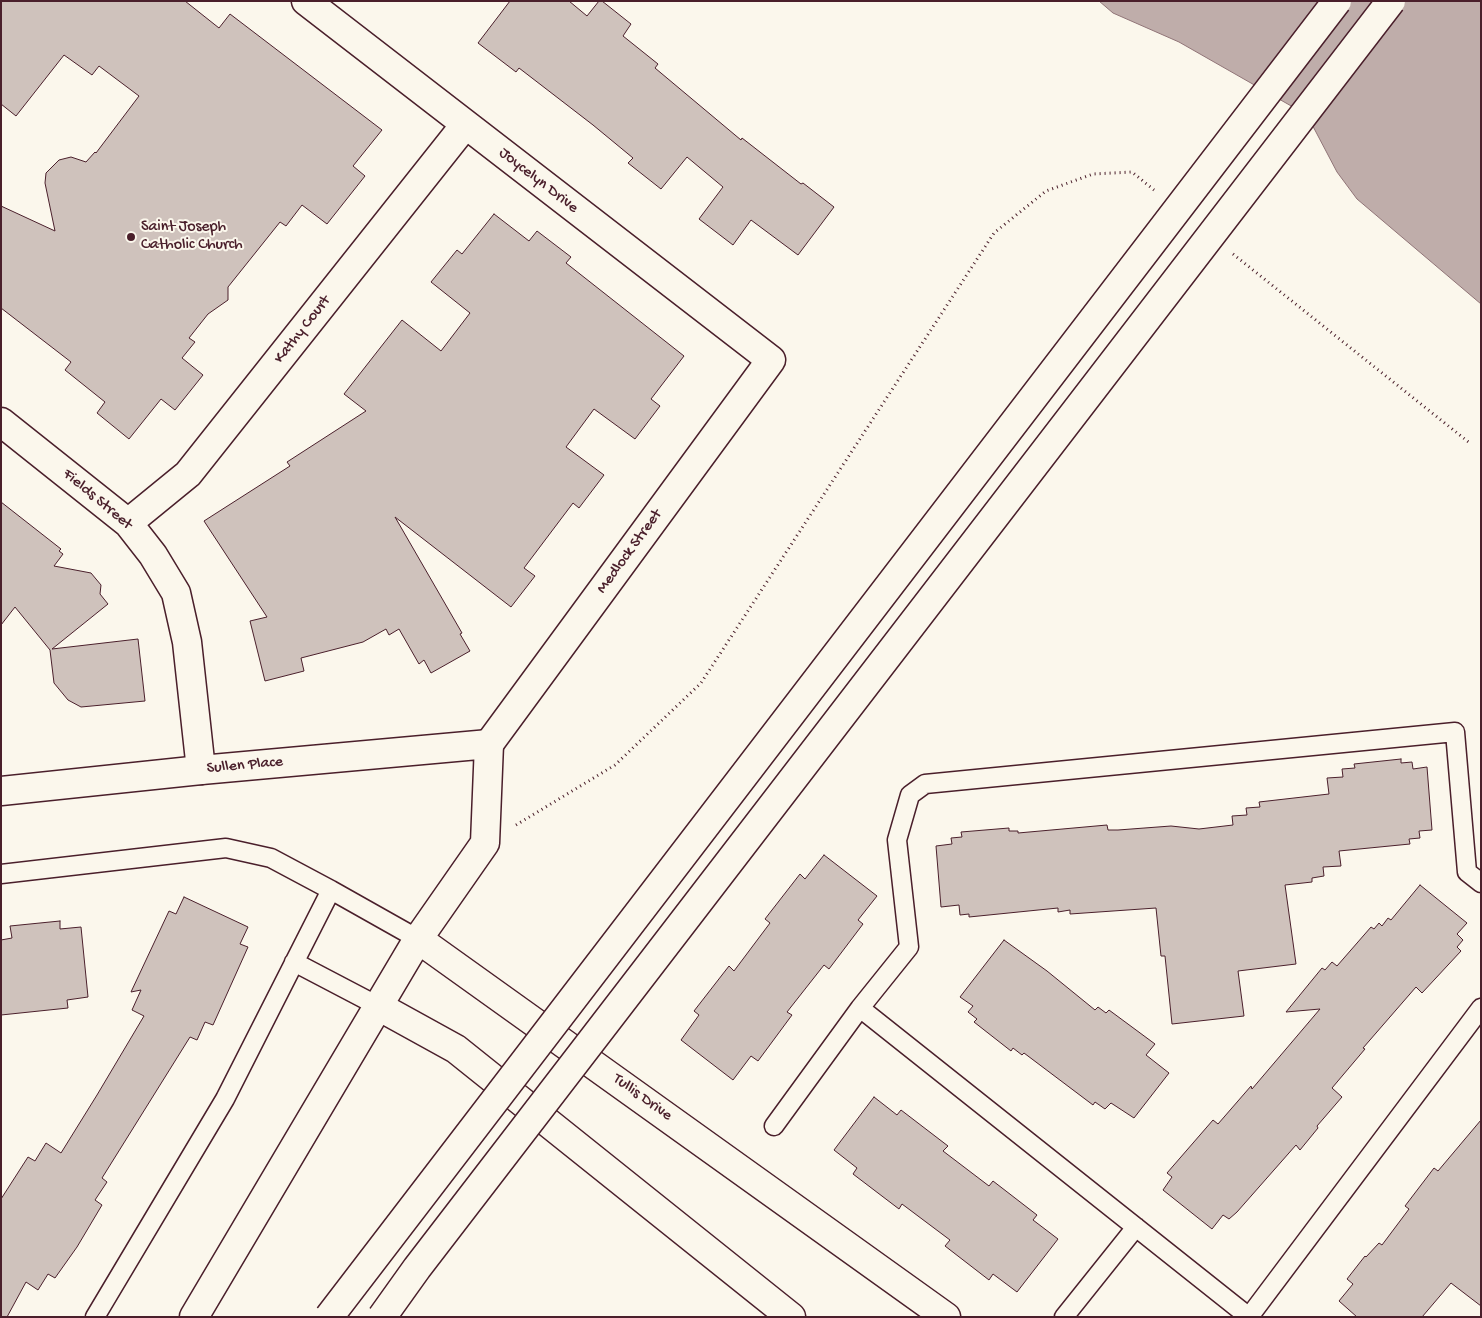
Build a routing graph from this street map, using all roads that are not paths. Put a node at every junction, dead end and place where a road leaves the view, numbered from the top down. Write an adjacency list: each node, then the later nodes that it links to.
1 (306, 1): 4 (street, Joycelyn Drive)
2 (1337, 1): 23 (street, bridge)
3 (1391, 1): 24 (street, bridge)
4 (465, 125): 5 (street, Joycelyn Drive); 7 (street, Kathy Court)
5 (771, 360): 8 (street, Medlock Street)
6 (1, 422): 7 (street, Fields Street)
7 (128, 523): 9 (street, Fields Street)
8 (489, 744): 9 (street, Sullen Place); 14 (street)
9 (201, 770): 10 (street, Sullen Place)
10 (1, 791)
11 (1, 874): 13 (lane, Tullis Drive)
12 (1481, 883): 17 (lane)
13 (331, 890): 14 (lane, Tullis Drive); 15 (lane)
14 (418, 939): 16 (street); 26 (street, Tullis Drive)
15 (294, 962): 16 (lane); 21 (lane)
16 (378, 1006): 22 (street); 25 (street)
17 (860, 1008): 19 (lane); 20 (lane)
18 (1481, 1008): 28 (lane)
19 (774, 1126)
20 (1136, 1227): 27 (lane); 28 (lane)
21 (95, 1317)
22 (194, 1317)
23 (329, 1317)
24 (382, 1317)
25 (791, 1317)
26 (946, 1317)
27 (1064, 1317)
28 (1249, 1317)

